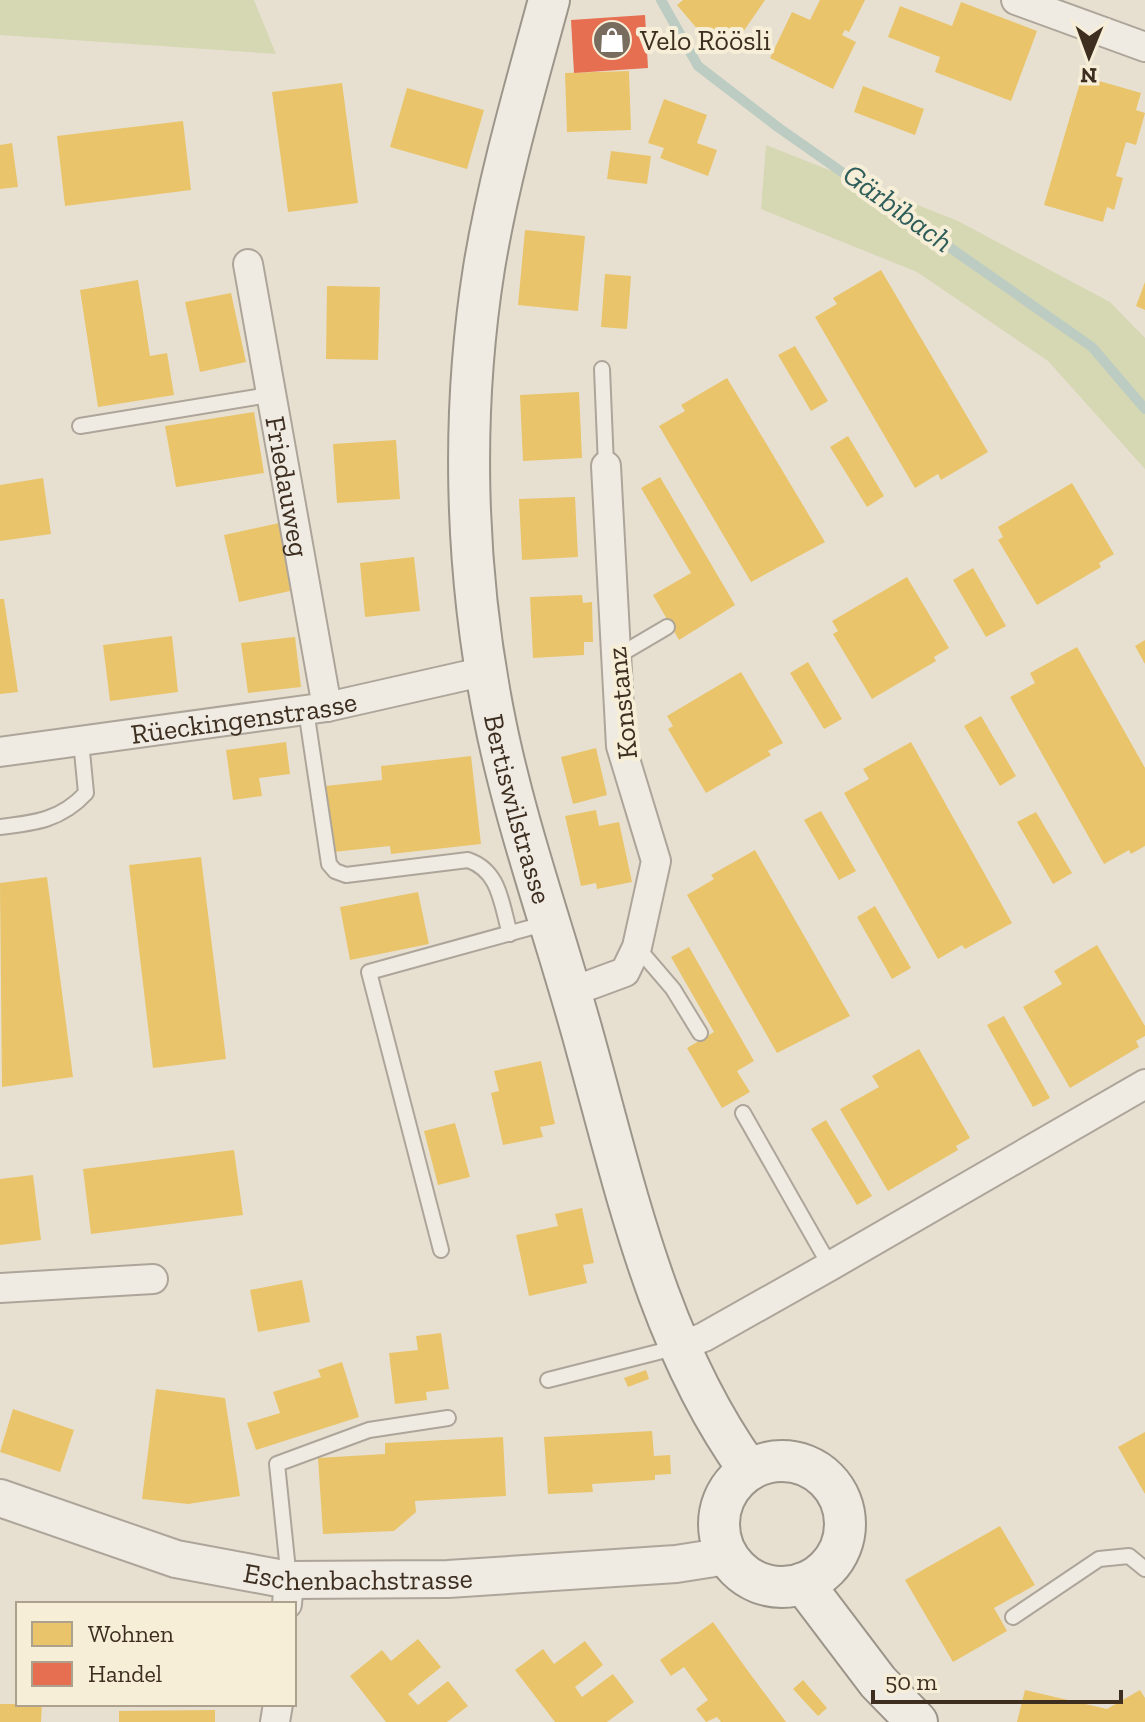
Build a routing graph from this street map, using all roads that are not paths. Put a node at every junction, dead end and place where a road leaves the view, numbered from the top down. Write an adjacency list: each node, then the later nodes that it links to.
1 (549, 0): 12 (main road, Bertiswilstrasse)
2 (1016, 0): 3 (street)
3 (1053, 7): 4 (street)
4 (1145, 47)
5 (248, 264): 7 (street, Friedauweg)
6 (602, 369): 9 (lane, Konstanz)
7 (269, 395): 8 (lane); 13 (street, Friedauweg)
8 (80, 426)
9 (606, 466): 11 (street, Konstanz)
10 (667, 627): 11 (lane)
11 (616, 657): 19 (street, Konstanz)
12 (486, 671): 13 (street, Rüeckingenstrasse); 17 (main road, Bertiswilstrasse)
13 (316, 708): 14 (street, Rüeckingenstrasse); 18 (lane)
14 (81, 741): 15 (street, Rüeckingenstrasse); 16 (lane)
15 (0, 752)
16 (0, 827)
17 (551, 922): 18 (lane); 20 (main road, Bertiswilstrasse)
18 (510, 934): 24 (lane)
19 (637, 947): 20 (street, Konstanz); 21 (lane)
20 (571, 992): 28 (main road, Bertiswilstrasse)
21 (700, 1033)
22 (1145, 1084): 25 (street)
23 (743, 1113): 25 (lane)
24 (441, 1250)
25 (830, 1266): 28 (street)
26 (153, 1279): 27 (street)
27 (0, 1288)
28 (679, 1347): 29 (lane); 31 (main road, Bertiswilstrasse)
29 (548, 1380)
30 (448, 1418): 36 (lane)
31 (749, 1470): 33 (main road); 35 (main road)
32 (0, 1498): 36 (street, Eschenbachstrasse)
33 (727, 1556): 35 (main road); 36 (street, Eschenbachstrasse)
34 (1145, 1569): 37 (lane)
35 (803, 1583): 38 (main road)
36 (288, 1592)
37 (1013, 1617)
38 (917, 1722)

